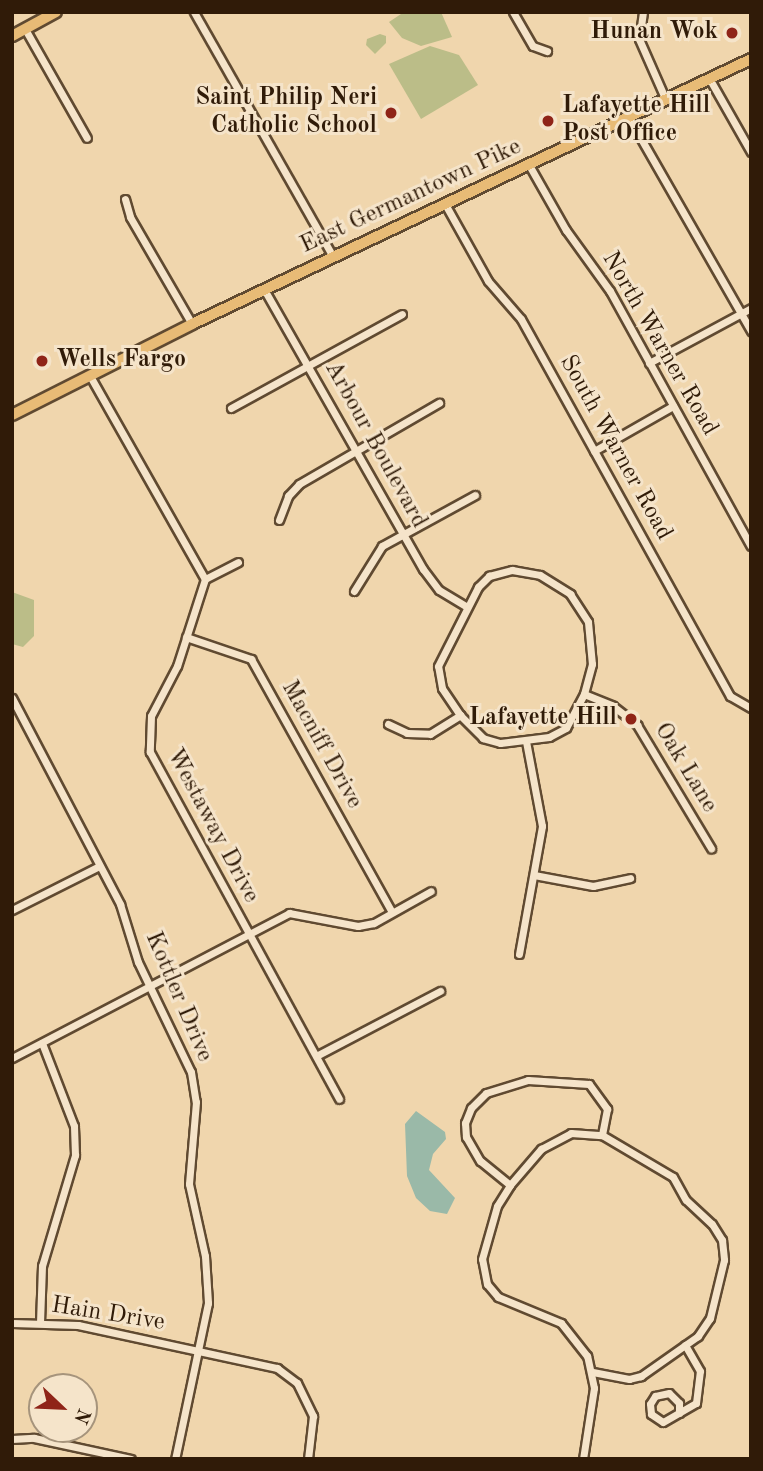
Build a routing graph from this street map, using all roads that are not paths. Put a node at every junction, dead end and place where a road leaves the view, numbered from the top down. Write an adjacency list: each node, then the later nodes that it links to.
1 (56, 12): 5 (main road)
2 (194, 12): 17 (street)
3 (513, 12): 7 (street)
4 (643, 12): 10 (street)
5 (25, 29): 6 (main road); 12 (street)
6 (12, 36)
7 (547, 51)
8 (751, 59): 9 (main road, East Germantown Pike)
9 (709, 78): 10 (main road, East Germantown Pike); 13 (street)
10 (665, 98): 11 (main road, East Germantown Pike)
11 (628, 116): 14 (main road, East Germantown Pike); 20 (street)
12 (87, 138)
13 (751, 152)
14 (529, 164): 16 (main road, East Germantown Pike); 24 (street, North Warner Road)
15 (125, 199): 22 (street)
16 (445, 204): 17 (main road, East Germantown Pike); 32 (street, South Warner Road)
17 (333, 257): 18 (main road, East Germantown Pike)
18 (265, 291): 22 (main road, East Germantown Pike); 25 (street, Arbour Boulevard)
19 (751, 308): 20 (street)
20 (741, 313): 23 (street); 24 (street)
21 (402, 314): 25 (street)
22 (192, 324): 26 (main road, East Germantown Pike)
23 (751, 331)
24 (649, 363): 28 (street, North Warner Road)
25 (309, 365): 29 (street); 31 (street, Arbour Boulevard)
26 (90, 376): 30 (main road, East Germantown Pike); 38 (street)
27 (439, 403): 31 (street)
28 (673, 406): 32 (street); 36 (street, North Warner Road)
29 (231, 408)
30 (12, 415)
31 (357, 451): 34 (street); 35 (street, Arbour Boulevard)
32 (594, 451): 44 (street, South Warner Road)
33 (475, 495): 35 (street)
34 (279, 520)
35 (402, 534): 39 (street); 40 (street, Arbour Boulevard)
36 (751, 546)
37 (238, 562): 38 (street)
38 (205, 579): 41 (street, Westaway Drive)
39 (354, 591)
40 (466, 606): 42 (street); 45 (street)
41 (186, 637): 54 (street, Macniff Drive); 55 (street, Westaway Drive)
42 (584, 694): 47 (street); 48 (street, Oak Lane)
43 (12, 698): 49 (street, Kottler Drive)
44 (751, 709)
45 (460, 716): 46 (street); 47 (street)
46 (388, 724)
47 (526, 741): 50 (street)
48 (710, 848)
49 (99, 866): 53 (street); 57 (street, Kottler Drive)
50 (534, 875): 51 (street); 56 (street)
51 (630, 878)
52 (431, 891): 54 (street)
53 (12, 910)
54 (391, 911): 55 (street)
55 (249, 937): 57 (street); 60 (street, Westaway Drive)
56 (519, 954)
57 (149, 985): 59 (street); 68 (street, Kottler Drive)
58 (440, 991): 60 (street)
59 (43, 1042): 61 (street); 66 (street)
60 (318, 1055): 62 (street, Westaway Drive)
61 (12, 1058)
62 (339, 1099)
63 (602, 1135): 64 (street); 64 (street); 67 (street)
64 (510, 1185): 69 (street)
65 (12, 1323): 66 (street, Hain Drive)
66 (40, 1323): 68 (street, Hain Drive)
67 (685, 1345): 69 (street); 70 (street)
68 (197, 1350): 73 (street, Kottler Drive); 74 (street, Hain Drive)
69 (593, 1372): 75 (street)
70 (679, 1413): 70 (street)
71 (12, 1439): 72 (street)
72 (131, 1459)
73 (175, 1459)
74 (307, 1459)
75 (583, 1459)

